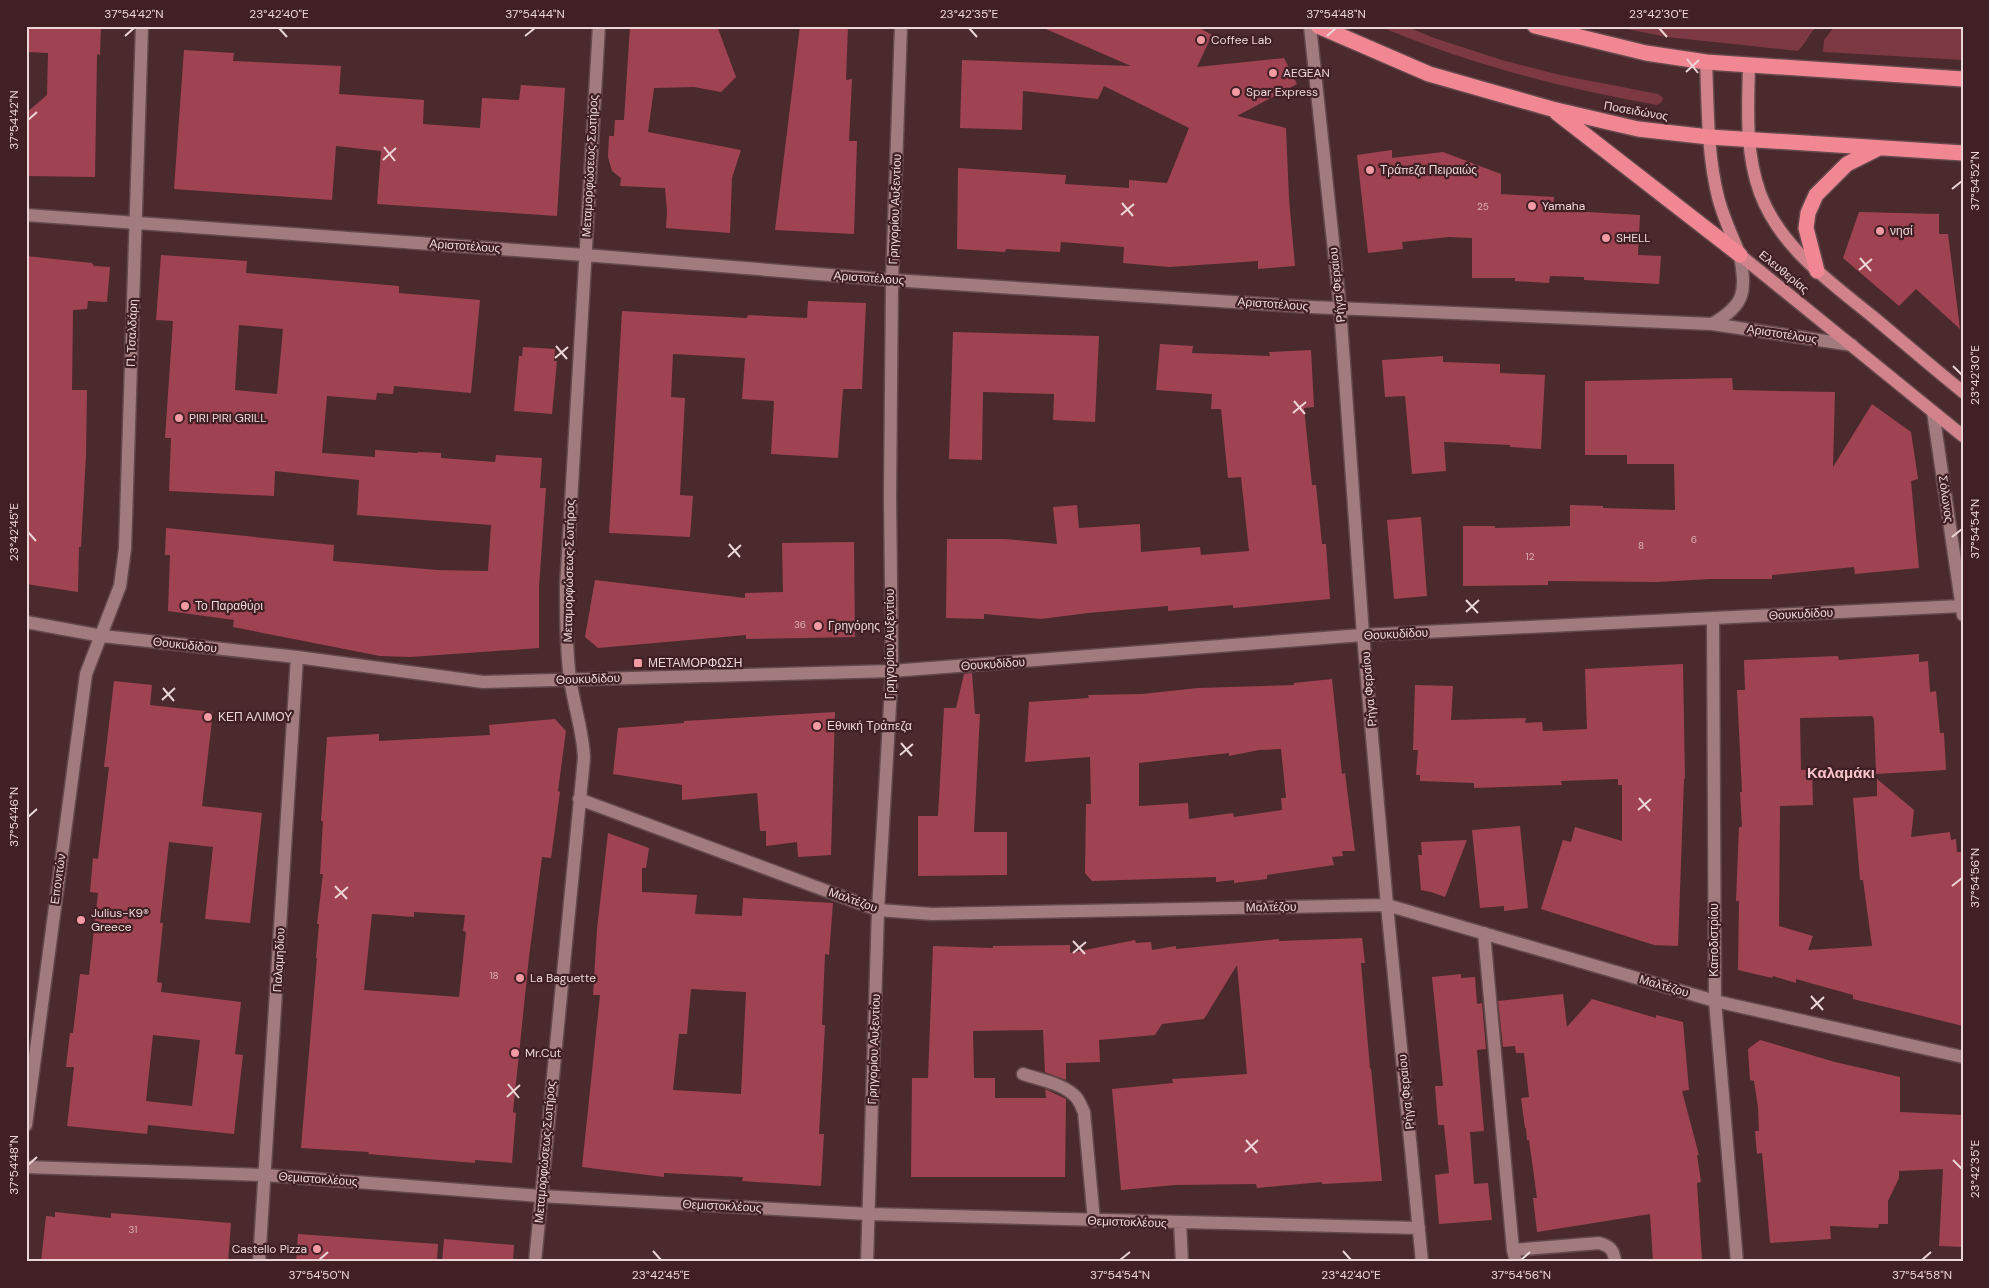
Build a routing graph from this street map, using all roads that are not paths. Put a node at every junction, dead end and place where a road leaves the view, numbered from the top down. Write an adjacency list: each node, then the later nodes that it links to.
1 (142, 26): 16 (street, Π. Τσαλδάρη)
2 (599, 26): 18 (street, Μεταμορφώσεως Σωτήρος)
3 (900, 26): 20 (street, Γρηγορίου Αυξεντίου)
4 (1310, 26): 21 (street, Ρήγα Φεραίου)
5 (1318, 26): 10 (highway, Ποσειδώνος)
6 (1535, 26): 7 (highway)
7 (1706, 62): 8 (highway); 11 (main road, Ελευθερίας)
8 (1749, 65): 9 (highway); 12 (main road, Ελευθερίας)
9 (1963, 78)
10 (1552, 109): 11 (highway, Ποσειδώνος); 17 (highway)
11 (1709, 138): 12 (highway, Ποσειδώνος); 17 (main road, Ελευθερίας)
12 (1748, 140): 13 (highway, Ποσειδώνος); 19 (main road, Ελευθερίας)
13 (1880, 148): 14 (highway, Ποσειδώνος); 19 (highway)
14 (1963, 154)
15 (26, 215): 16 (street, Αριστοτέλους)
16 (135, 222): 18 (street, Αριστοτέλους); 31 (street, Π. Τσαλδάρη)
17 (1740, 254): 22 (street); 23 (main road, Ελευθερίας)
18 (585, 255): 20 (street, Αριστοτέλους); 34 (street, Μεταμορφώσεως Σωτήρος)
19 (1817, 271): 24 (main road, Ελευθερίας)
20 (892, 280): 21 (street, Αριστοτέλους); 33 (street, Γρηγορίου Αυξεντίου)
21 (1340, 307): 22 (street, Αριστοτέλους); 30 (street, Ρήγα Φεραίου)
22 (1712, 324): 23 (street, Αριστοτέλους)
23 (1852, 345): 25 (main road, Ελευθερίας)
24 (1963, 392)
25 (1933, 412): 26 (main road, Ελευθερίας); 27 (street, Σόλωνος)
26 (1963, 436)
27 (1962, 610): 28 (street, Θουκυδίδου)
28 (1713, 618): 30 (street, Θουκυδίδου); 39 (street, Καποδιστρίου)
29 (26, 622): 31 (street, Θουκυδίδου)
30 (1364, 635): 33 (street, Θουκυδίδου); 36 (street, Ρήγα Φεραίου)
31 (102, 636): 32 (street, Θουκυδίδου); 42 (street, Επονιτών)
32 (297, 658): 34 (street, Θουκυδίδου); 44 (street, Παλαμηδίου)
33 (892, 672): 34 (street, Θουκυδίδου); 37 (street, Γρηγορίου Αυξεντίου)
34 (570, 680): 35 (street, Μεταμορφώσεως Σωτήρος)
35 (579, 798): 37 (street, Μαλτέζου); 45 (street, Μεταμορφώσεως Σωτήρος)
36 (1387, 905): 37 (street, Μαλτέζου); 38 (street, Μαλτέζου); 49 (street, Ρήγα Φεραίου)
37 (878, 910): 46 (street, Γρηγορίου Αυξεντίου)
38 (1484, 933): 39 (street, Μαλτέζου); 50 (street)
39 (1715, 1001): 40 (street, Μαλτέζου); 57 (street, Καποδιστρίου)
40 (1963, 1057)
41 (1023, 1074): 47 (street)
42 (26, 1125)
43 (26, 1167): 44 (street, Θεμιστοκλέους)
44 (266, 1174): 45 (street, Θεμιστοκλέους); 51 (street, Παλαμηδίου)
45 (540, 1196): 46 (street, Θεμιστοκλέους); 52 (street, Μεταμορφώσεως Σωτήρος)
46 (868, 1214): 47 (street, Θεμιστοκλέους); 53 (street, Γρηγορίου Αυξεντίου)
47 (1094, 1221): 48 (street, Θεμιστοκλέους)
48 (1180, 1223): 49 (street, Θεμιστοκλέους); 54 (street)
49 (1419, 1228): 55 (street, Ρήγα Φεραίου)
50 (1515, 1256): 56 (street)
51 (259, 1262)
52 (534, 1262)
53 (867, 1262)
54 (1182, 1262)
55 (1422, 1262)
56 (1615, 1262)
57 (1737, 1262)

